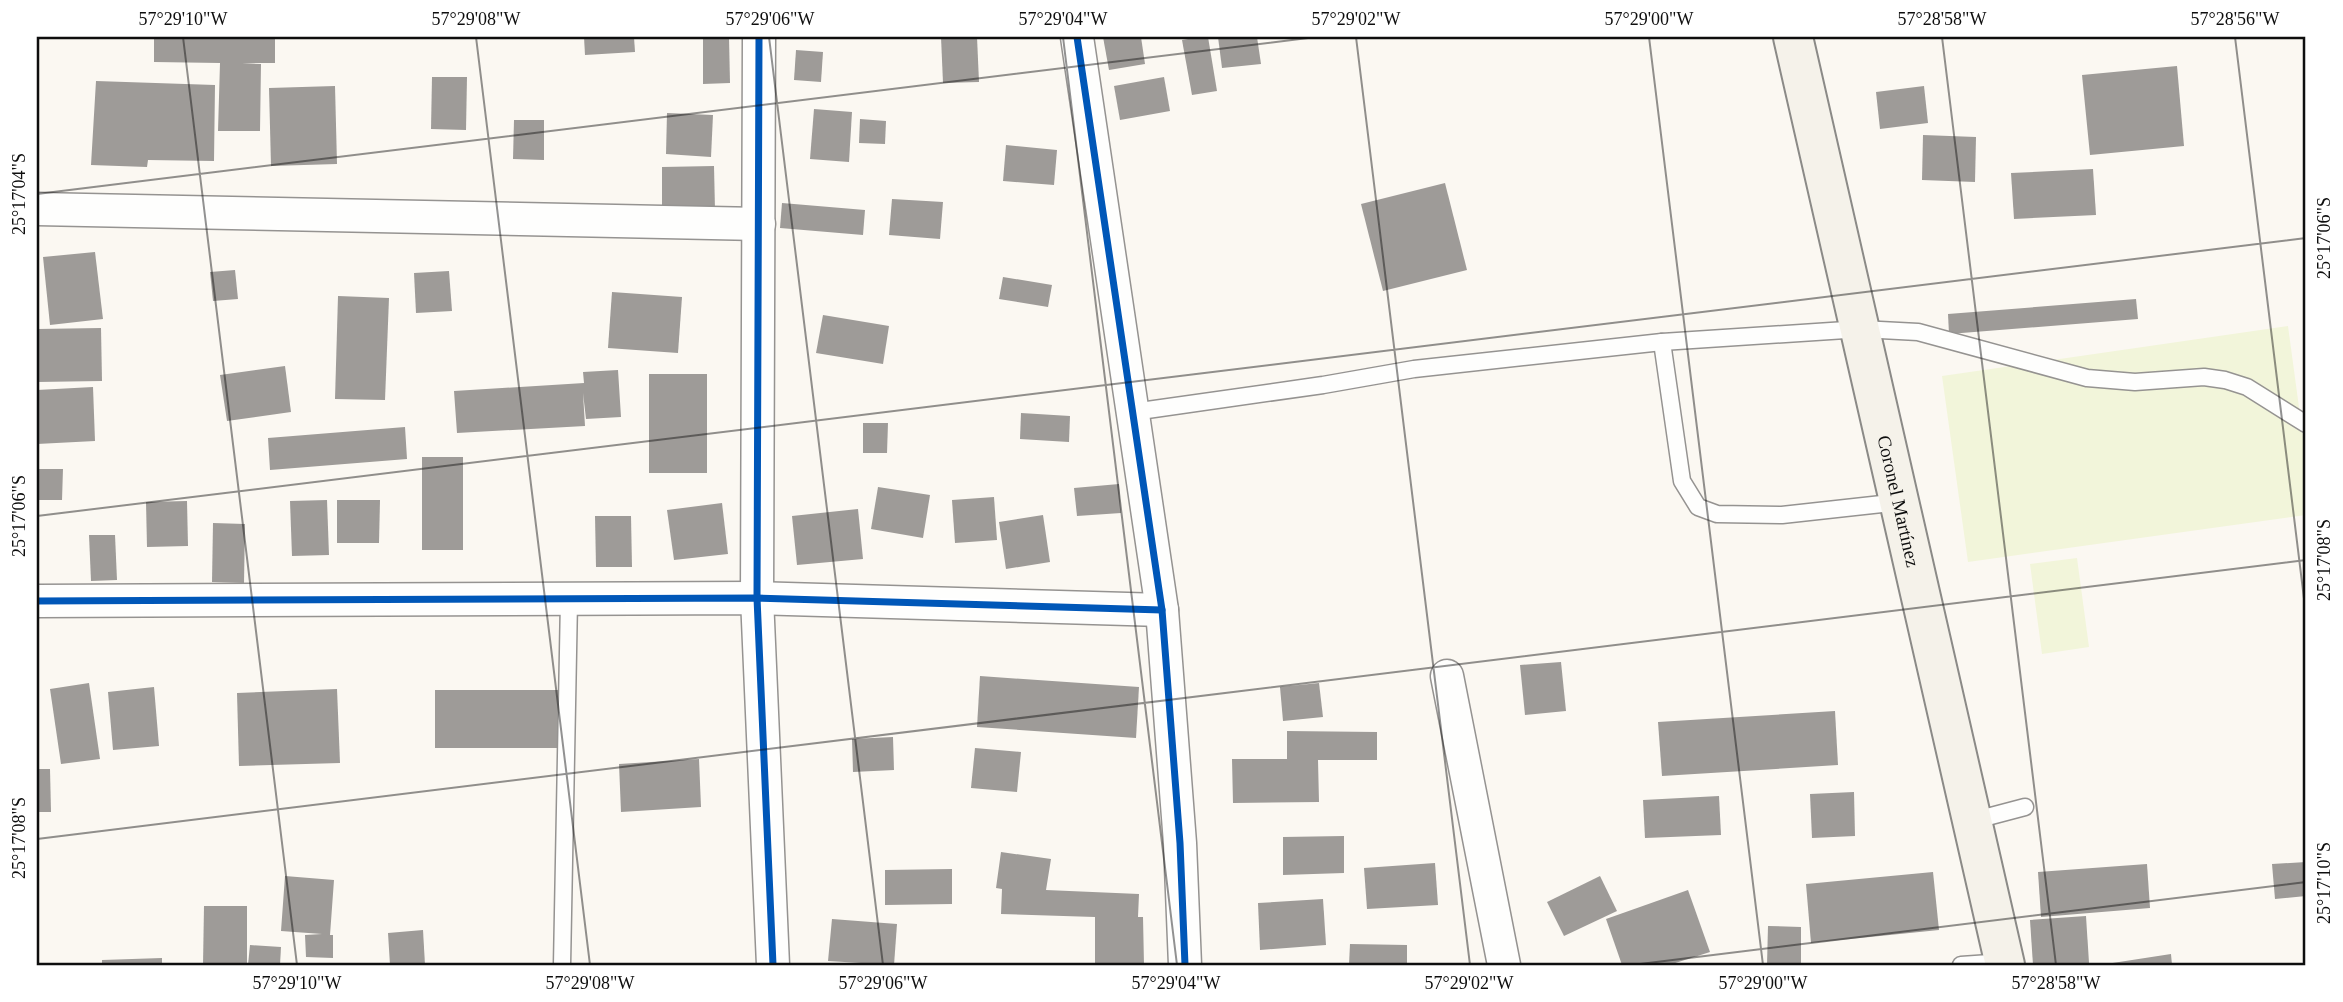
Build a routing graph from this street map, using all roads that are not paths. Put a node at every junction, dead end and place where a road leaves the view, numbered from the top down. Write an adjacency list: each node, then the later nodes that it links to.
1 (759, 37): 5 (street)
2 (1077, 37): 8 (street)
3 (1793, 37): 6 (main road, Coronel Martínez)
4 (37, 209): 5 (street)
5 (759, 225): 11 (street)
6 (1861, 329): 7 (lane); 9 (lane); 10 (main road, Coronel Martínez)
7 (1662, 342): 8 (lane); 10 (lane)
8 (1133, 412): 14 (street)
9 (2306, 424)
10 (1900, 502): 17 (main road, Coronel Martínez)
11 (757, 598): 12 (street); 14 (street); 20 (street)
12 (569, 600): 13 (street); 19 (lane)
13 (37, 601)
14 (1162, 610): 21 (street)
15 (1447, 676): 22 (street)
16 (2025, 807): 17 (lane)
17 (1972, 821): 18 (main road, Coronel Martínez)
18 (2005, 964): 23 (lane)
19 (562, 965)
20 (773, 965)
21 (1185, 965)
22 (1504, 965)
23 (1961, 965)

